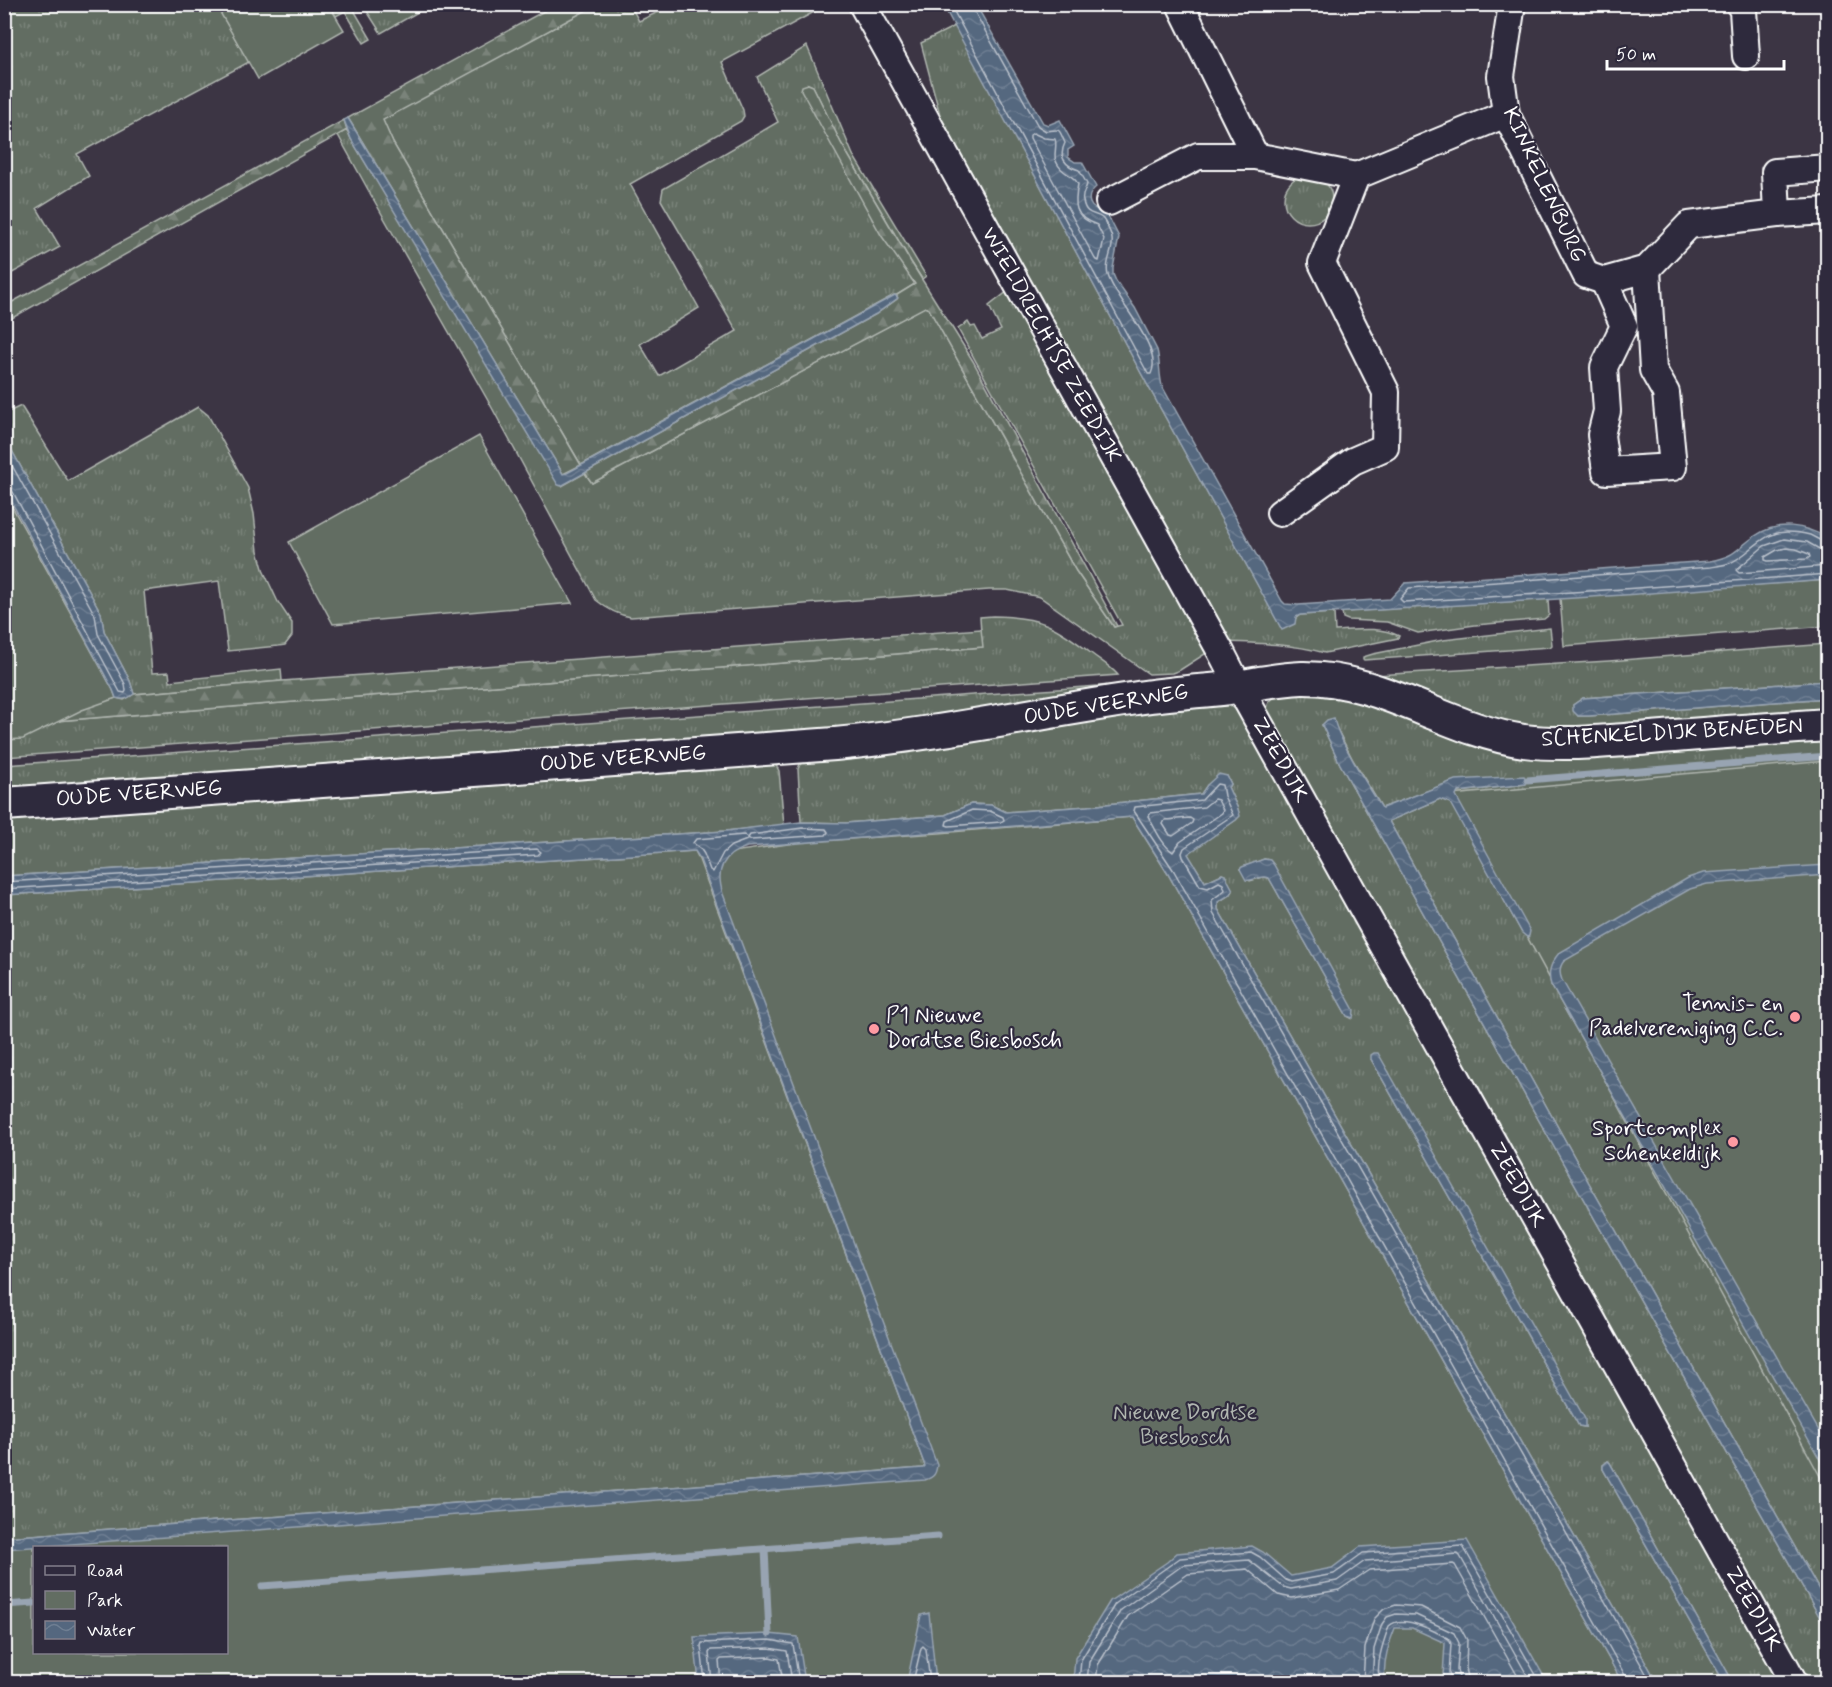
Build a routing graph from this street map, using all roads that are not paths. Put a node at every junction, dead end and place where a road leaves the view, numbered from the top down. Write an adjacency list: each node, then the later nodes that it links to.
1 (862, 4): 16 (street, WIELDRECHTSE ZEEDIJK)
2 (1180, 4): 7 (street)
3 (1512, 4): 6 (street, KINKELENBURG)
4 (1739, 4): 5 (street)
5 (1746, 56)
6 (1506, 114): 9 (street); 14 (street, KINKELENBURG)
7 (1255, 156): 9 (street); 10 (street)
8 (1827, 168): 12 (street)
9 (1356, 176): 15 (street)
10 (1109, 202)
11 (1827, 211): 12 (street)
12 (1777, 214): 13 (street)
13 (1647, 269): 14 (street, KINKELENBURG); 14 (street, KINKELENBURG)
14 (1604, 281)
15 (1280, 513)
16 (1239, 687): 17 (street, SCHENKELDIJK BENEDEN); 18 (street, OUDE VEERWEG); 19 (street, ZEEDIJK)
17 (1827, 725)
18 (4, 804)
19 (1794, 1683)

